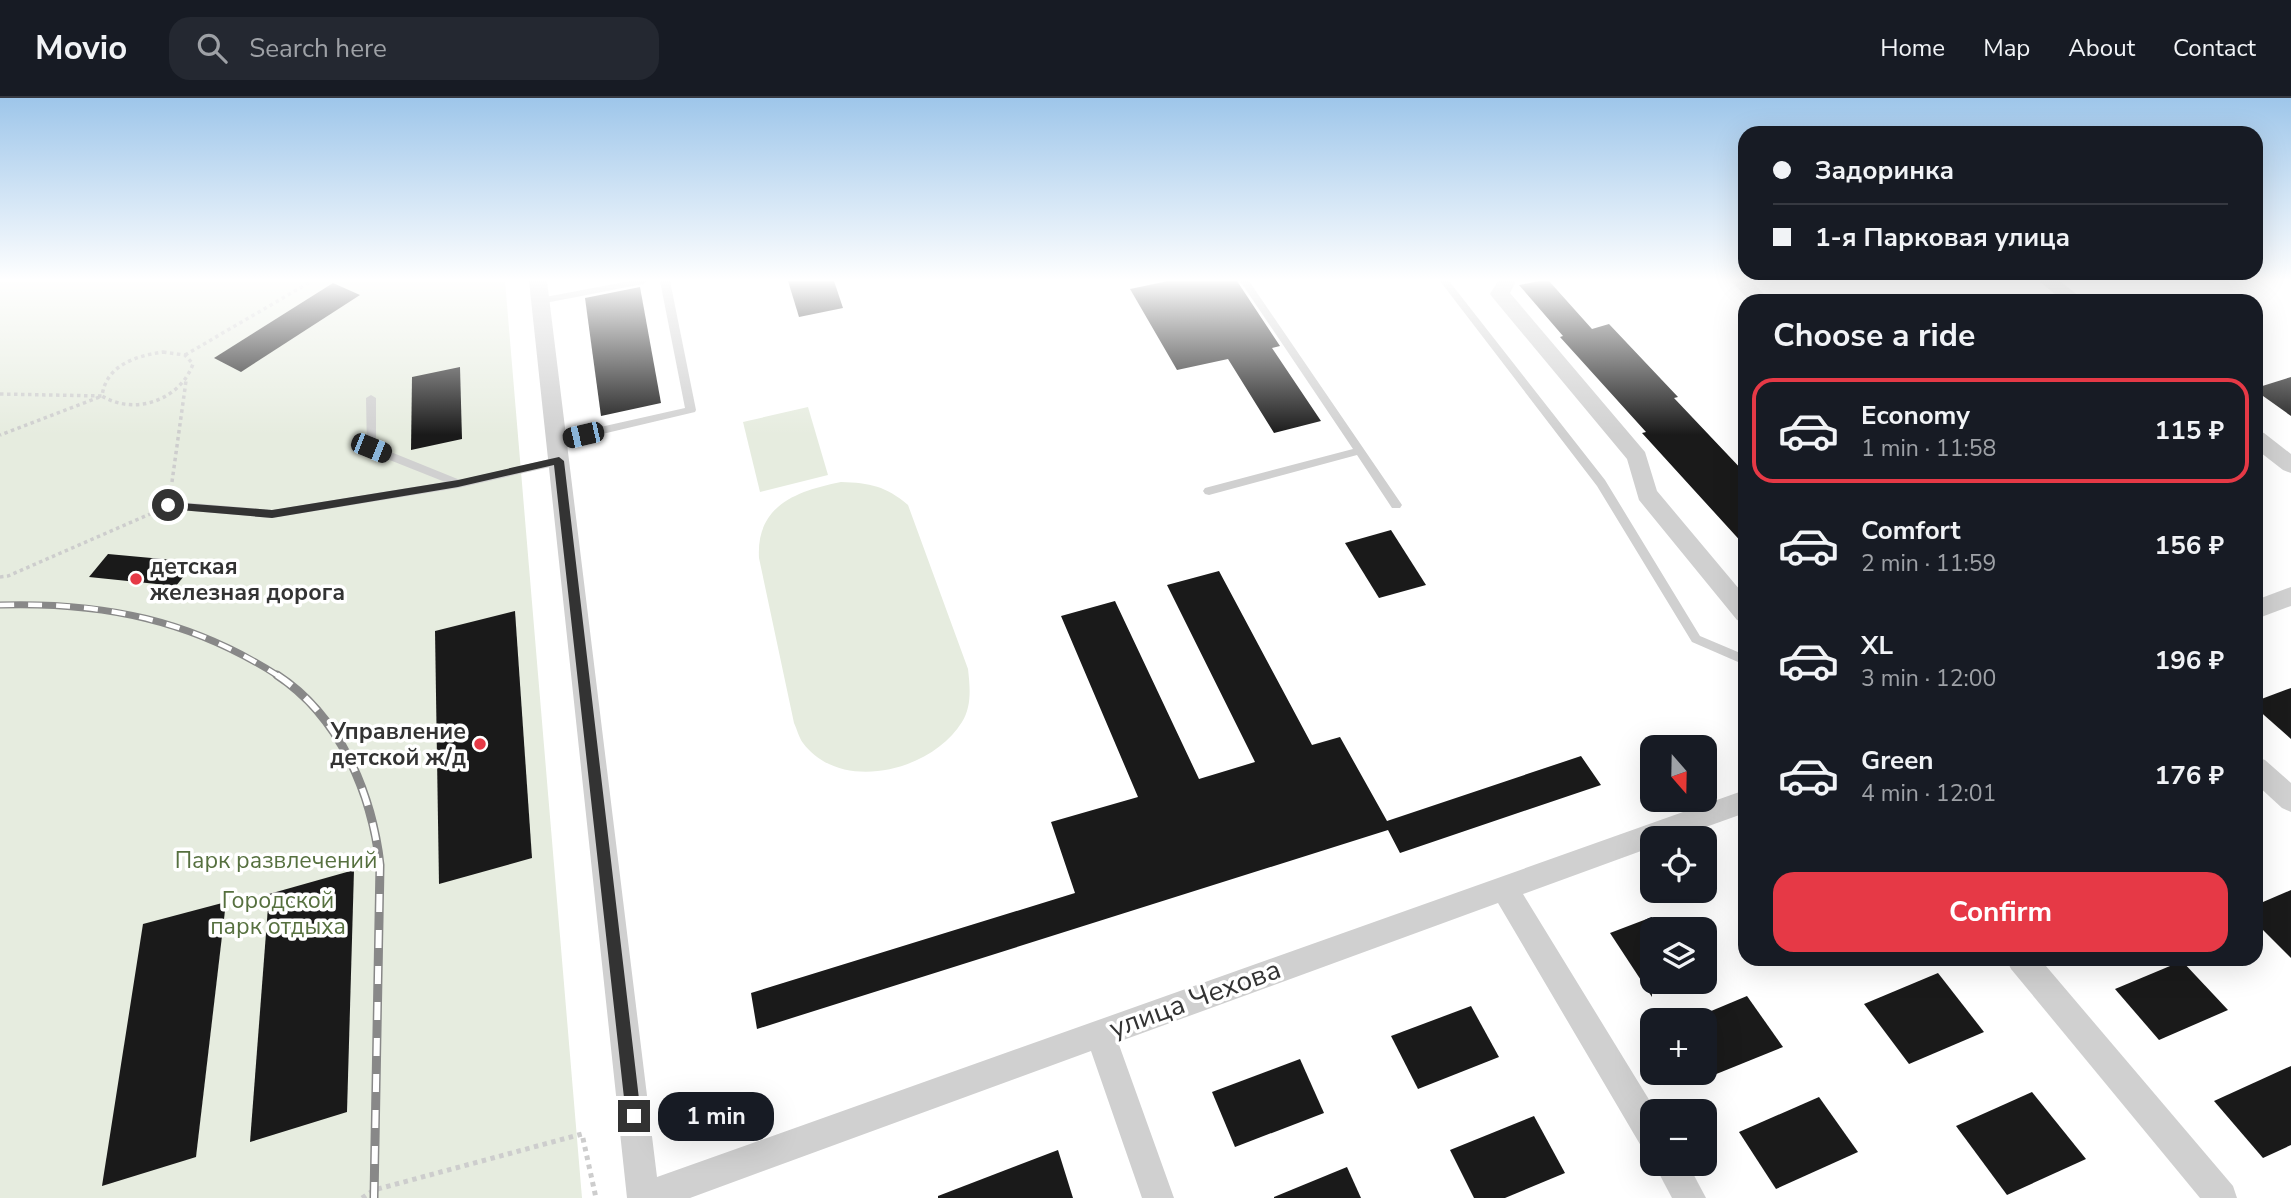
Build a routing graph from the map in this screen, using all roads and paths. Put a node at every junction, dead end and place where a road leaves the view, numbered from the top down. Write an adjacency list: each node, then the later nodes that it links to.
1 (224, 332): 7 (path)
2 (544, 332): 14 (street)
3 (675, 332): 14 (lane)
4 (1279, 332): 15 (lane)
5 (1484, 332): 25 (lane)
6 (1532, 332): 23 (street)
7 (185, 355): 8 (path); 10 (path)
8 (186, 381): 10 (path); 19 (path)
9 (0, 394): 10 (path)
10 (102, 396): 12 (path)
11 (371, 398): 17 (lane)
12 (0, 435)
13 (2263, 443): 16 (street)
14 (558, 451): 17 (lane); 36 (street)
15 (1359, 451): 18 (lane); 20 (lane)
16 (2291, 465)
17 (458, 484): 19 (lane)
18 (1209, 491)
19 (168, 505): 21 (path)
20 (1396, 505)
21 (0, 577)
22 (2291, 596): 24 (street)
23 (1738, 604)
24 (2263, 608)
25 (1738, 657)
26 (2263, 774): 27 (street)
27 (2291, 800)
28 (1738, 804): 29 (street, улица Чехова)
29 (1504, 888): 31 (street, улица Чехова); 32 (street)
30 (2027, 966): 39 (street)
31 (1100, 1033): 36 (street, улица Чехова); 37 (street)
32 (1640, 1115)
33 (1677, 1176): 38 (street)
34 (362, 1198): 35 (path)
35 (596, 1198)
36 (644, 1198)
37 (1158, 1198)
38 (1690, 1198)
39 (2221, 1198)

